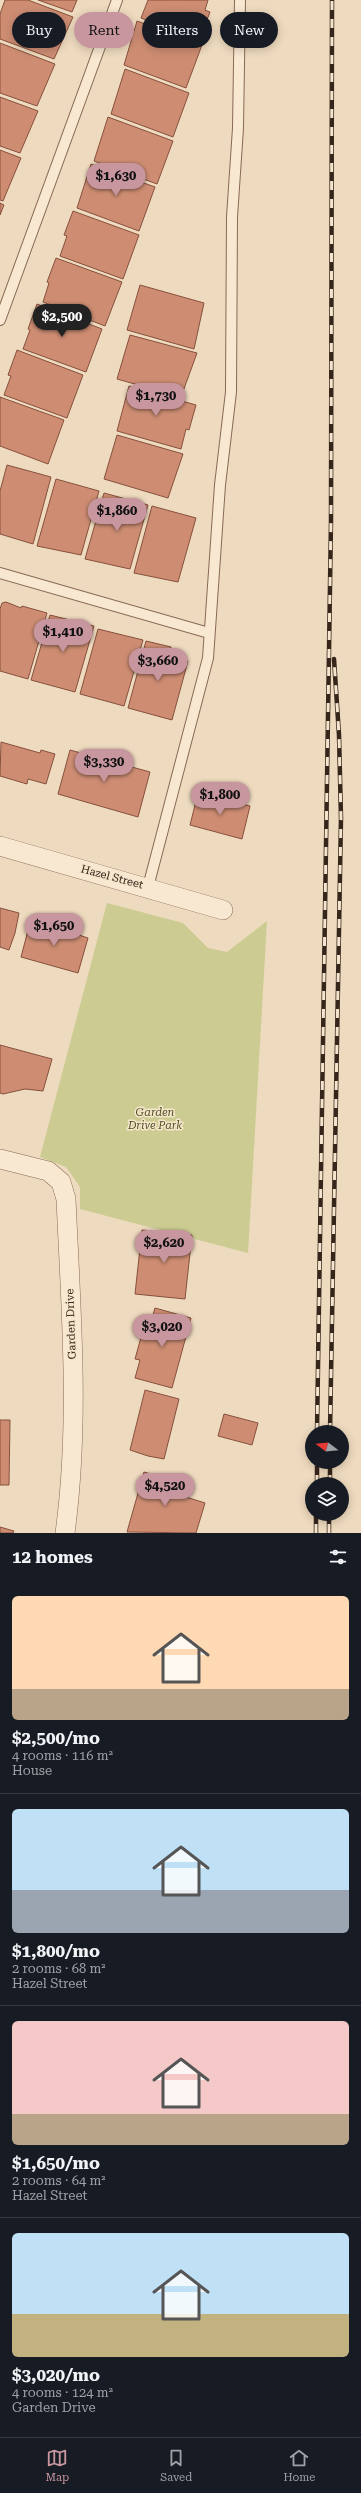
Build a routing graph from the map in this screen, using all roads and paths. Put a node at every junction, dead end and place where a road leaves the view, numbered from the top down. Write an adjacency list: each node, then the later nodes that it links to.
1 (117, 0): 3 (lane)
2 (240, 0): 5 (lane)
3 (0, 320)
4 (0, 573): 5 (lane)
5 (209, 632): 7 (lane)
6 (0, 846): 7 (street, Hazel Street)
7 (148, 887): 8 (street, Hazel Street)
8 (224, 910)
9 (0, 1158): 10 (street, Garden Drive)
10 (65, 1533)

